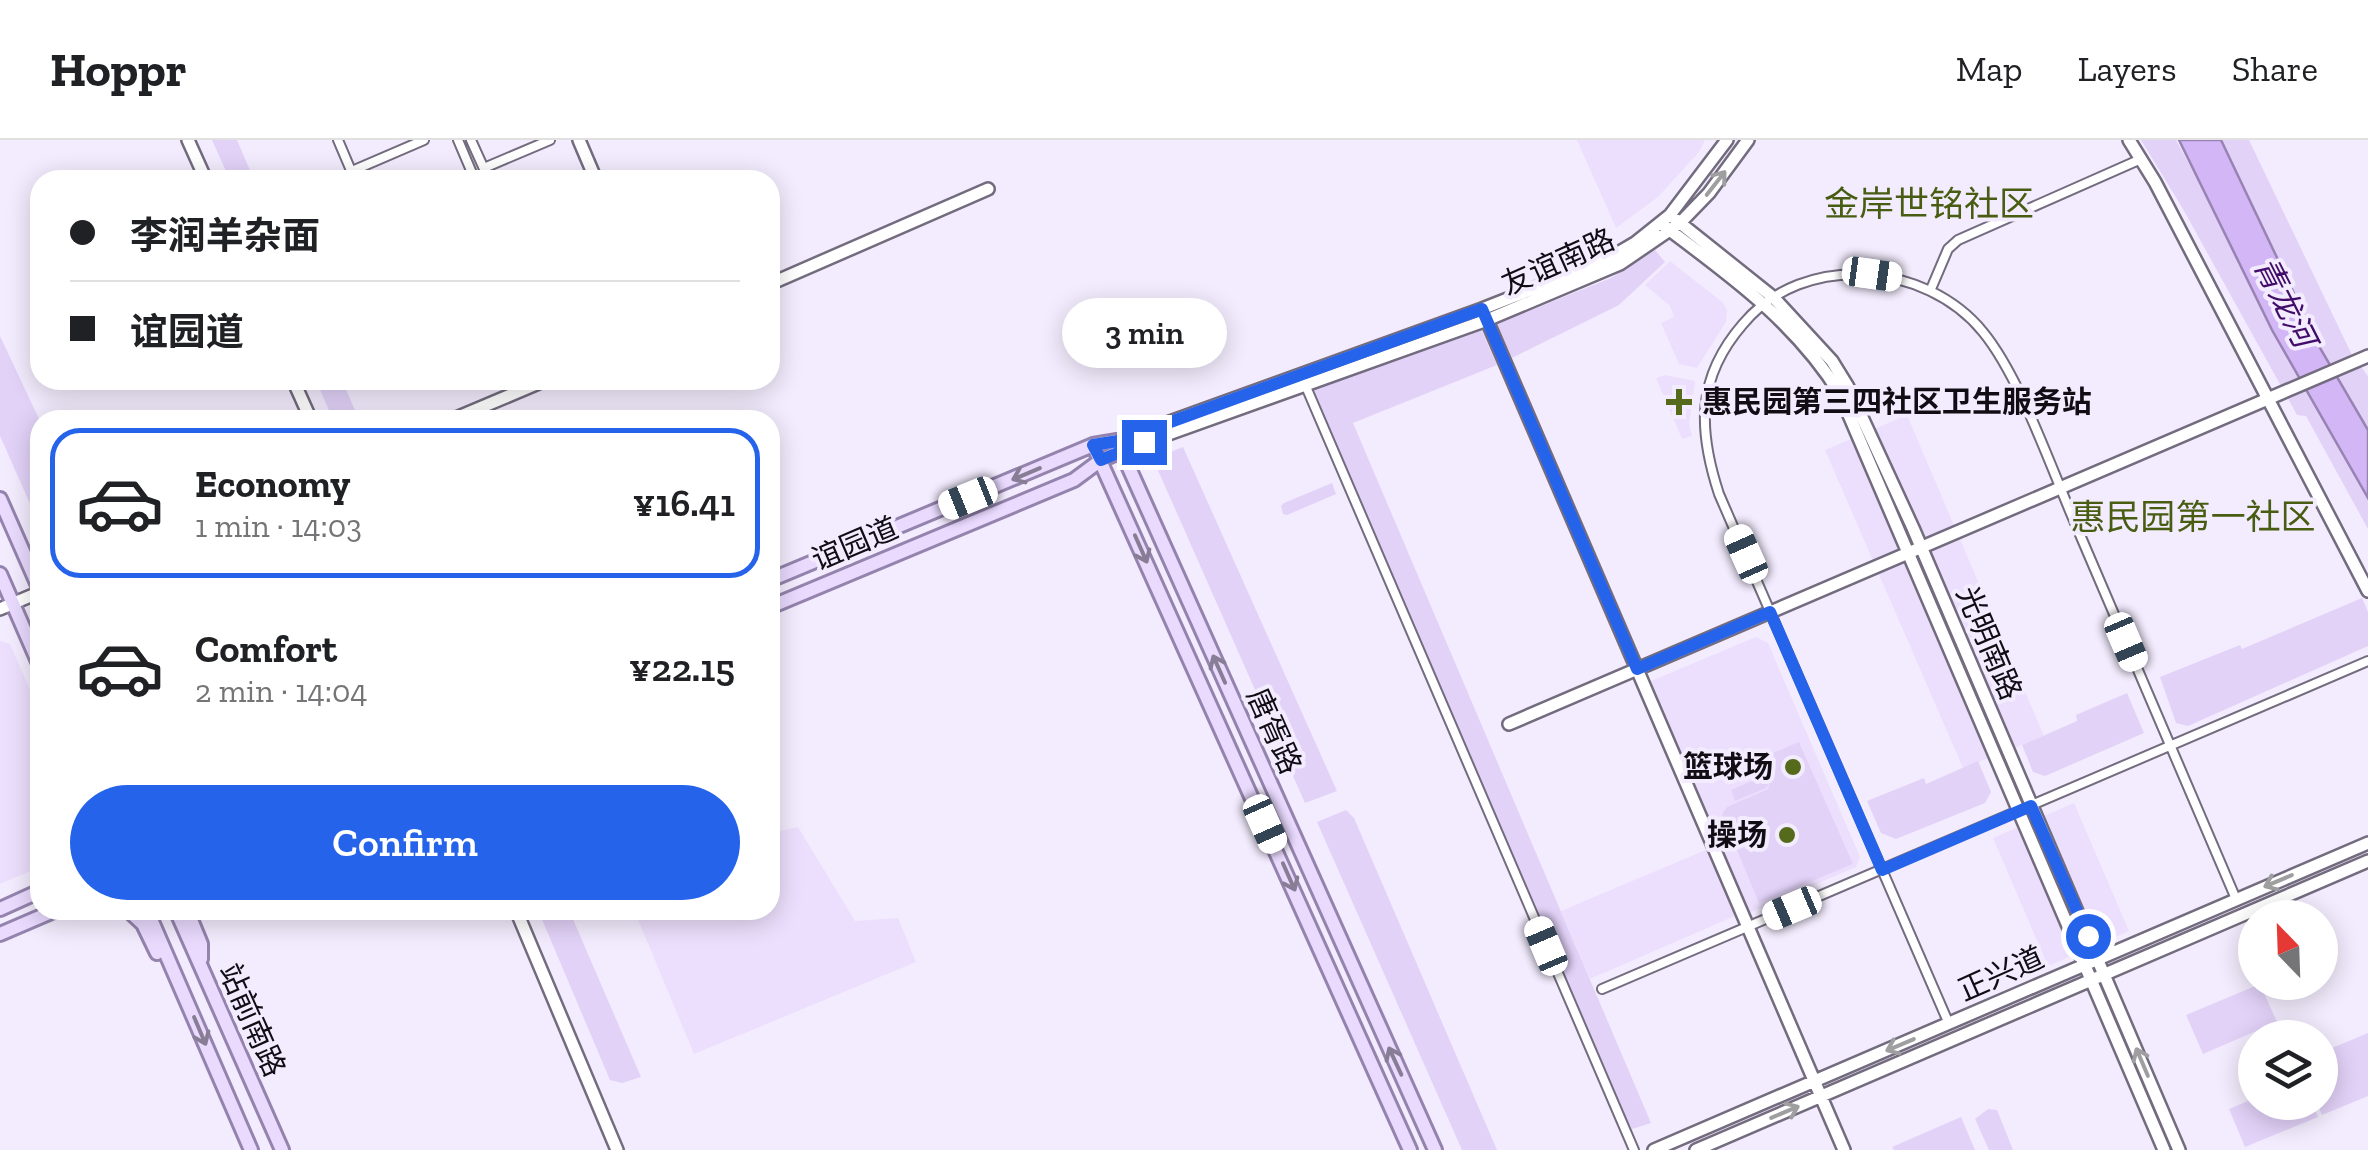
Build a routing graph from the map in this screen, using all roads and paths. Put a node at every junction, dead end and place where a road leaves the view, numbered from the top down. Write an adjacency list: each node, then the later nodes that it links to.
1 (188, 140): 13 (main road)
2 (338, 140): 14 (street)
3 (424, 140): 15 (street)
4 (458, 140): 16 (street)
5 (472, 140): 12 (street)
6 (550, 140): 12 (street)
7 (578, 140): 17 (main road)
8 (1727, 140): 19 (main road, 友谊南路)
9 (1748, 140): 19 (main road, 友谊南路, one-way to 9)
10 (2129, 140): 11 (main road)
11 (2141, 159): 21 (street); 27 (main road)
12 (484, 168)
13 (202, 170)
14 (351, 170)
15 (366, 170)
16 (470, 170)
17 (592, 170)
18 (988, 188): 20 (main road)
19 (1670, 223): 22 (main road, 光明南路); 23 (main road, 友谊南路)
20 (780, 280)
21 (1931, 289): 22 (street); 32 (street)
22 (1769, 301): 34 (main road, 光明南路); 42 (street)
23 (1485, 314): 25 (main road, 友谊南路); 45 (main road)
24 (2368, 356): 27 (main road)
25 (1302, 378): 30 (main road, 友谊南路); 70 (street)
26 (522, 390): 28 (main road)
27 (2267, 400): 32 (main road); 38 (main road)
28 (475, 410)
29 (1093, 445): 30 (main road, 谊园道); 31 (main road, 唐胥路); 37 (main road, 谊园道, one-way to 37)
30 (1120, 446): 31 (main road, 谊园道); 78 (main road, 唐胥路, one-way to 30)
31 (1101, 460): 40 (main road, 谊园道); 77 (main road, 唐胥路, one-way to 77)
32 (2060, 488): 34 (main road); 47 (street)
33 (0, 499): 35 (main road)
34 (1915, 551): 42 (main road); 48 (main road, 光明南路)
35 (30, 568)
36 (0, 574): 41 (main road)
37 (780, 576)
38 (2368, 591)
39 (30, 595): 41 (main road)
40 (780, 603)
41 (6, 606): 43 (main road)
42 (1770, 612): 45 (main road); 51 (street)
43 (30, 648)
44 (2368, 661): 47 (street)
45 (1637, 669): 46 (main road); 61 (main road)
46 (1510, 724)
47 (2170, 746): 48 (street); 53 (street)
48 (2026, 808): 51 (street); 63 (main road, 光明南路)
49 (2368, 843): 53 (main road, 正兴道, one-way to 53)
50 (2368, 861): 65 (main road, 正兴道)
51 (1882, 870): 61 (street); 69 (street)
52 (30, 896): 54 (main road)
53 (2236, 899): 63 (main road, 正兴道)
54 (0, 908)
55 (32, 920): 62 (main road)
56 (139, 920): 66 (main road)
57 (152, 920): 66 (main road, 站前南路)
58 (180, 920): 64 (main road, 站前南路)
59 (191, 920): 64 (main road)
60 (520, 920): 76 (main road)
61 (1748, 927): 68 (street); 71 (main road)
62 (0, 934)
63 (2092, 962): 65 (main road, 光明南路); 67 (main road, 光明南路); 69 (main road, 正兴道)
64 (201, 967): 75 (main road, 站前南路)
65 (2104, 974): 67 (main road, 正兴道); 84 (main road, 光明南路, one-way to 65)
66 (177, 976): 74 (main road, 站前南路, one-way to 74)
67 (2091, 980): 73 (main road, 正兴道); 83 (main road, 光明南路)
68 (1602, 989)
69 (1949, 1024): 71 (main road, 正兴道, one-way to 71)
70 (1604, 1080): 72 (street); 79 (street)
71 (1814, 1082): 73 (main road); 80 (main road, 正兴道)
72 (1591, 1086)
73 (1820, 1096): 81 (main road, 正兴道, one-way to 73); 82 (main road)
74 (251, 1150)
75 (282, 1150)
76 (617, 1150)
77 (1410, 1150)
78 (1435, 1150)
79 (1634, 1150)
80 (1654, 1150)
81 (1696, 1150)
82 (1844, 1150)
83 (2164, 1150)
84 (2179, 1150)

